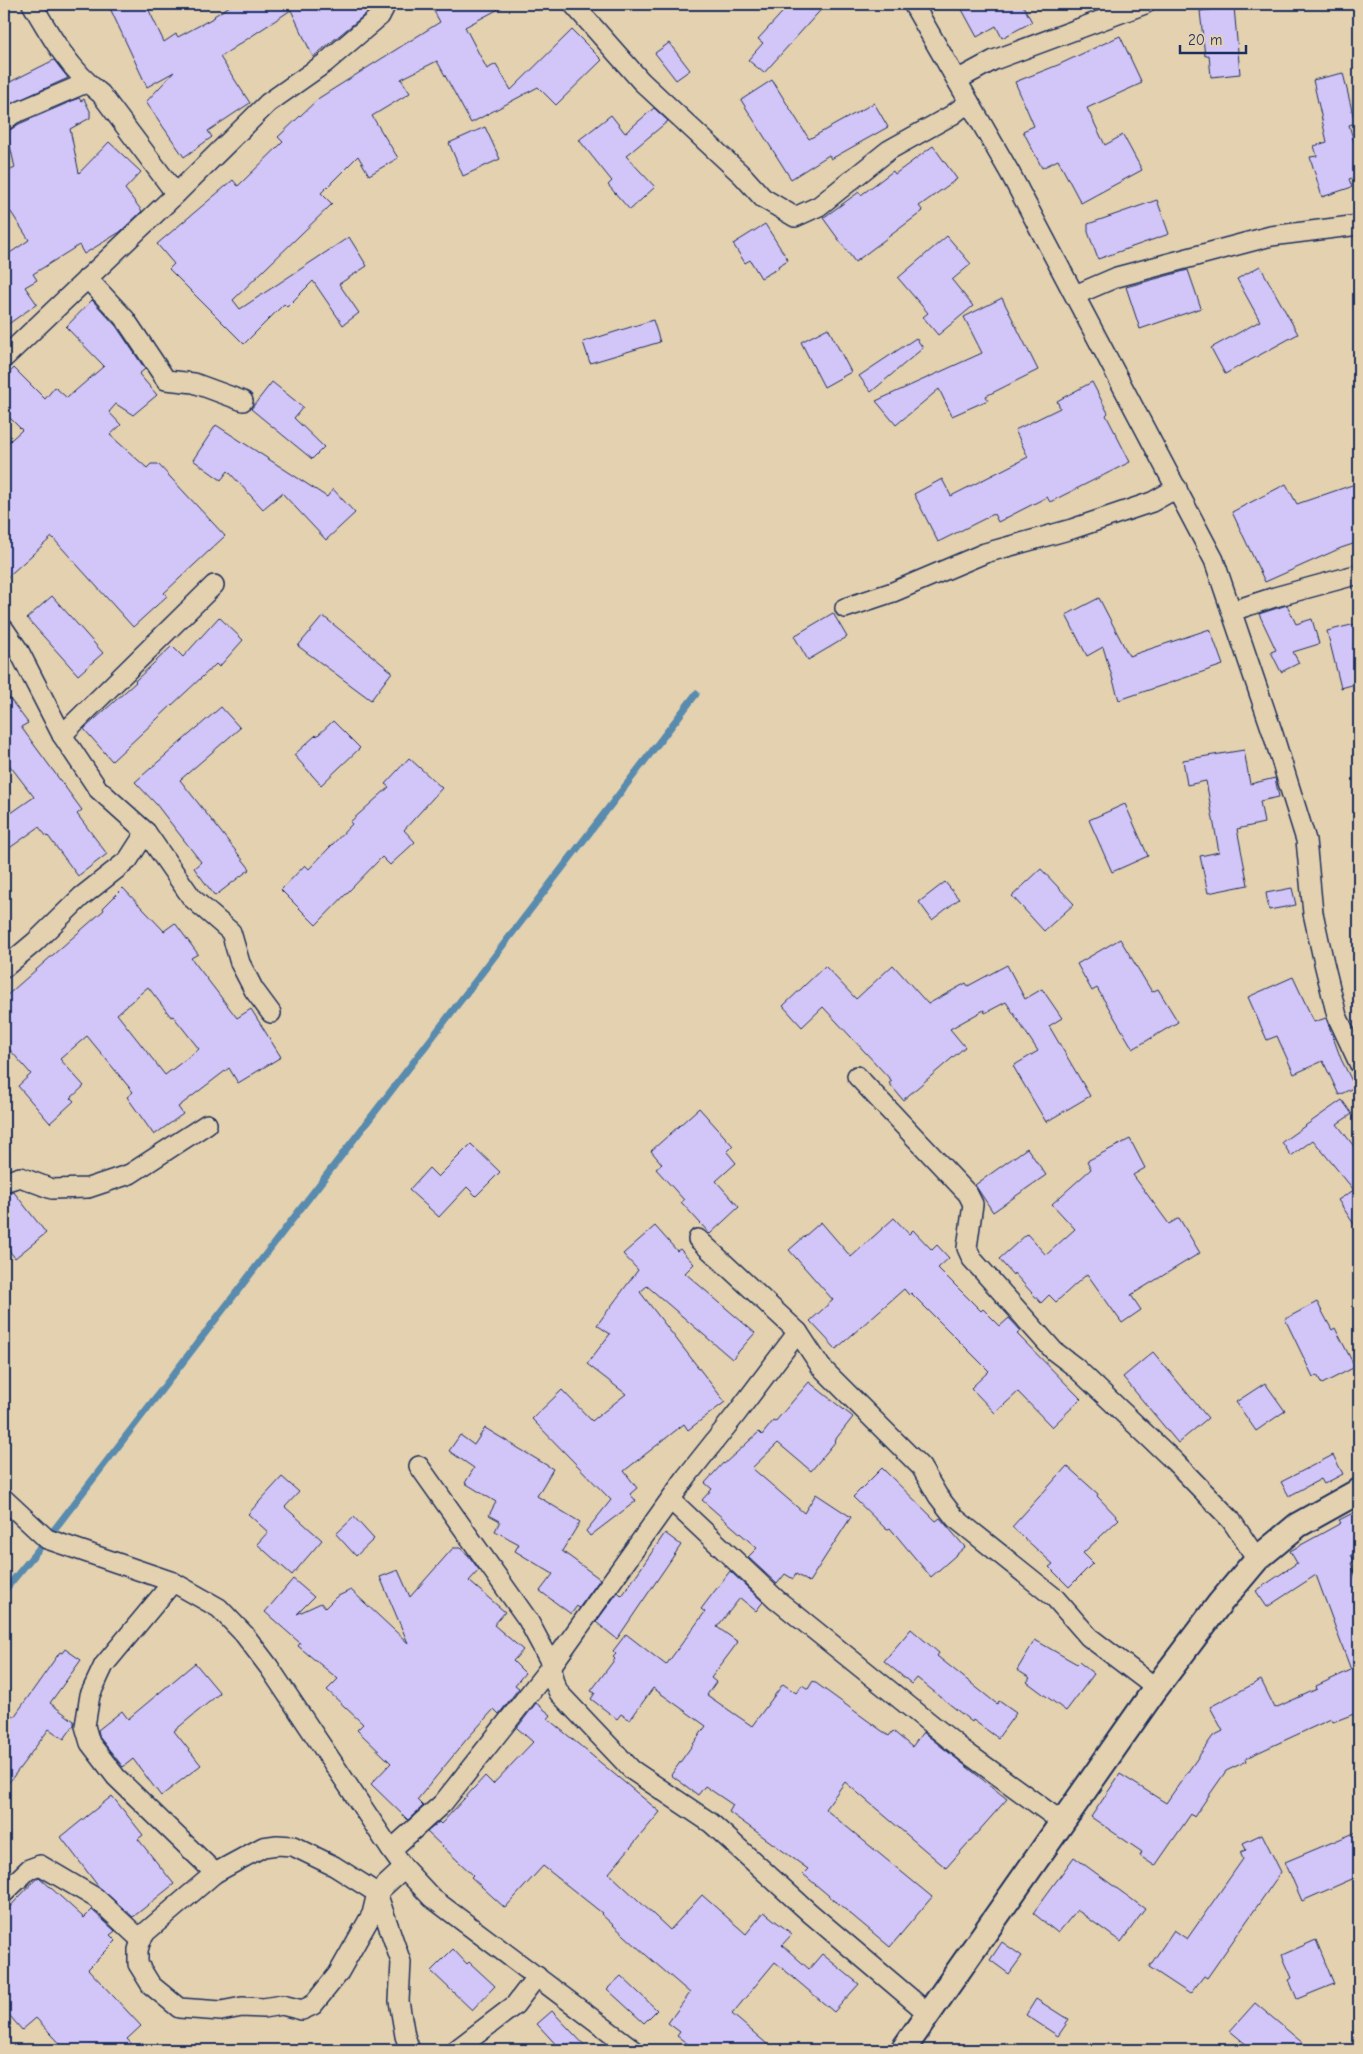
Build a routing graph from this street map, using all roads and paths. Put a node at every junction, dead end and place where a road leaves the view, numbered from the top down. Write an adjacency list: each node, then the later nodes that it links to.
1 (32, 4): 7 (street)
2 (386, 4): 10 (street)
3 (574, 4): 8 (street)
4 (913, 4): 6 (street)
5 (1145, 4): 6 (street)
6 (957, 80): 8 (street)
7 (86, 82): 9 (street); 10 (street)
8 (969, 102): 13 (street)
9 (4, 121)
10 (176, 194): 12 (street)
11 (1359, 225): 13 (street)
12 (87, 278): 14 (street); 15 (street)
13 (1075, 295): 16 (street)
14 (5, 355)
15 (243, 401)
16 (1177, 488): 19 (street); 20 (street)
17 (1359, 574): 20 (street)
18 (214, 585): 22 (street)
19 (845, 608)
20 (1232, 611): 26 (street)
21 (4, 629): 22 (street)
22 (62, 735): 23 (street)
23 (146, 832): 24 (street); 25 (street)
24 (4, 968)
25 (271, 1013)
26 (1359, 1063)
27 (857, 1076): 36 (street)
28 (207, 1124): 29 (street)
29 (4, 1182)
30 (698, 1239): 31 (street)
31 (798, 1332): 35 (street); 39 (street)
32 (420, 1466): 38 (street)
33 (1359, 1491): 36 (street)
34 (4, 1499): 37 (street)
35 (671, 1500): 38 (street); 40 (street)
36 (1257, 1559): 39 (street)
37 (173, 1582): 41 (street); 43 (street)
38 (552, 1665): 41 (street); 48 (street)
39 (1156, 1688): 40 (street)
40 (1062, 1822): 48 (street)
41 (391, 1850): 42 (street)
42 (404, 1868): 45 (street); 47 (street)
43 (215, 1873): 45 (street); 46 (street)
44 (4, 1893): 46 (street)
45 (377, 1893): 46 (street); 49 (street)
46 (140, 1940)
47 (537, 1976): 50 (street); 51 (street)
48 (929, 2014): 52 (street)
49 (410, 2050)
50 (456, 2050)
51 (634, 2050)
52 (903, 2050)

